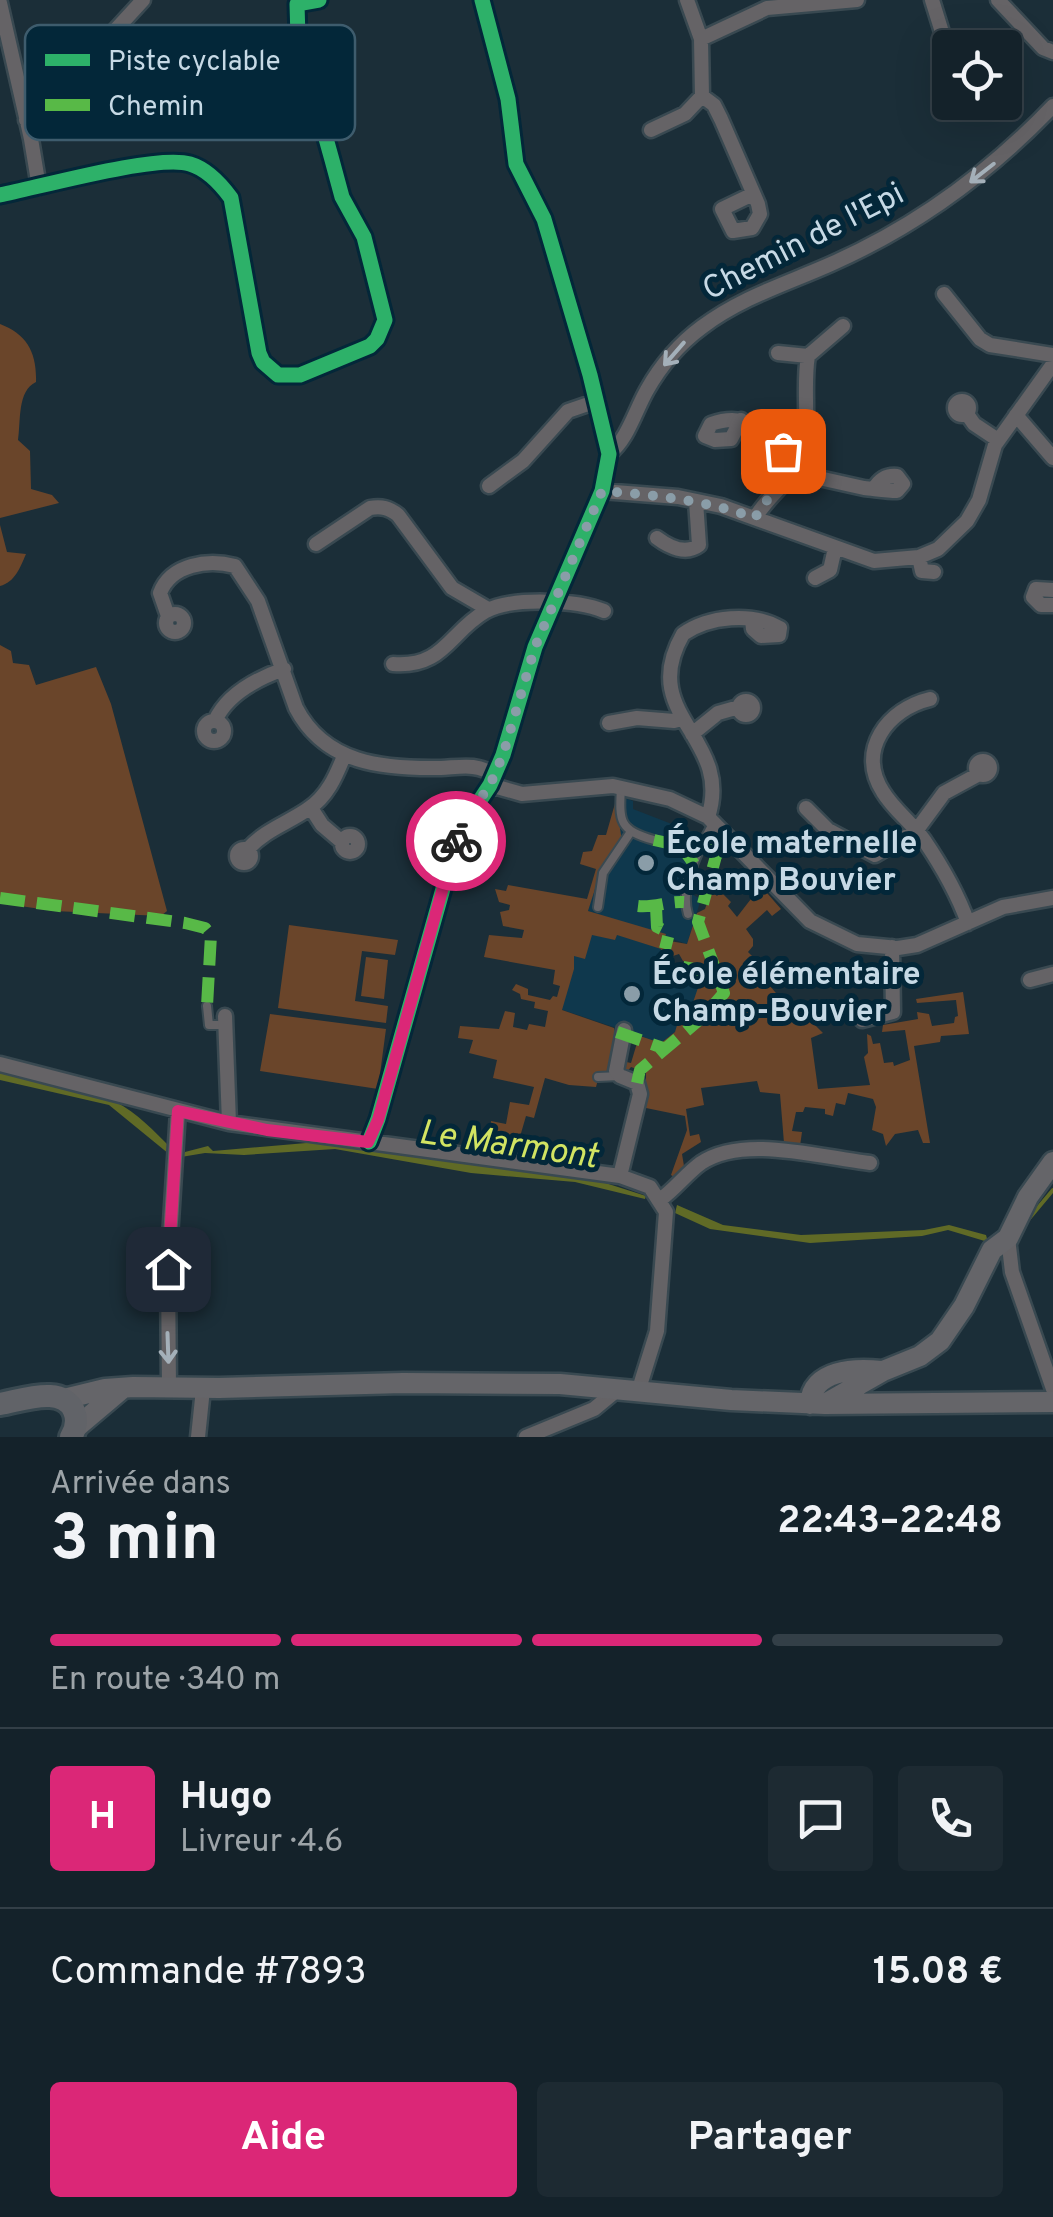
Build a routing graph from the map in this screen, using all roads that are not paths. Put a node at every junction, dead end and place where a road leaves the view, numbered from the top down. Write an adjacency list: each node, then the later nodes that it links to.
1 (143, 0): 10 (street)
2 (320, 0): 8 (street)
3 (482, 0): 29 (street)
4 (688, 0): 12 (street)
5 (857, 0): 12 (street)
6 (932, 0): 11 (street)
7 (998, 0): 13 (street)
8 (297, 2)
9 (0, 3): 16 (street)
10 (120, 25)
11 (941, 30)
12 (700, 39): 14 (street)
13 (1053, 52)
14 (702, 96): 17 (street); 22 (street)
15 (1053, 106): 34 (street, Chemin de l'Epi, one-way to 34)
16 (25, 116)
17 (651, 130)
18 (30, 140): 20 (street)
19 (326, 140): 20 (street)
20 (39, 187): 21 (street)
21 (0, 195)
22 (752, 195)
23 (944, 294): 26 (street)
24 (842, 326): 27 (street)
25 (778, 354): 27 (street)
26 (1053, 355)
27 (808, 356): 36 (street)
28 (1053, 364): 31 (street)
29 (597, 401): 34 (street); 37 (street)
30 (966, 414): 33 (street)
31 (1016, 415): 33 (street); 35 (street)
32 (740, 420): 36 (street)
33 (998, 440): 47 (street)
34 (609, 454): 39 (street)
35 (1053, 458)
36 (796, 465): 38 (street); 41 (street)
37 (489, 486)
38 (874, 489)
39 (602, 491): 40 (street); 51 (street)
40 (696, 501): 41 (street); 43 (street)
41 (755, 518): 46 (street)
42 (658, 538): 43 (street)
43 (700, 538): 44 (street)
44 (719, 539)
45 (316, 544): 53 (street)
46 (835, 548): 47 (street); 49 (street)
47 (919, 558): 48 (street)
48 (934, 572)
49 (816, 578)
50 (1053, 590): 52 (street)
51 (554, 601): 53 (street); 54 (street); 67 (street)
52 (1053, 605)
53 (488, 610): 57 (street)
54 (604, 611)
55 (168, 616): 58 (street)
56 (752, 620): 61 (street)
57 (394, 664)
58 (284, 668): 62 (street); 65 (street)
59 (930, 699): 72 (street)
60 (739, 707): 64 (street)
61 (681, 718): 63 (street); 64 (street)
62 (215, 721)
63 (609, 723)
64 (692, 734): 71 (street)
65 (344, 756): 67 (street); 69 (street)
66 (978, 774): 72 (street)
67 (492, 780): 68 (street); 93 (street)
68 (622, 788): 71 (street); 73 (lane)
69 (311, 808): 75 (street); 76 (street)
70 (806, 808): 72 (street)
71 (711, 819): 79 (lane); 81 (street)
72 (916, 830): 80 (street)
73 (630, 833): 74 (lane); 78 (lane)
74 (654, 840)
75 (342, 842)
76 (248, 849)
77 (1053, 898): 80 (street)
78 (598, 907)
79 (688, 914)
80 (968, 924): 81 (street)
81 (892, 947): 86 (street)
82 (1053, 974): 83 (street)
83 (1030, 980)
84 (207, 1006): 85 (lane)
85 (225, 1020): 92 (street)
86 (862, 1020)
87 (624, 1030): 89 (street)
88 (0, 1064): 91 (street)
89 (620, 1076): 90 (lane); 96 (street)
90 (598, 1077)
91 (178, 1111): 92 (street); 100 (street, one-way to 100)
92 (229, 1123): 93 (street)
93 (368, 1142): 96 (street)
94 (1053, 1162): 98 (main road)
95 (870, 1164): 97 (street)
96 (620, 1176): 97 (street)
97 (661, 1200): 103 (street)
98 (1008, 1238): 102 (street); 107 (main road)
99 (123, 1388): 100 (main road); 104 (main road); 108 (main road)
100 (169, 1388): 101 (main road)
101 (203, 1389): 103 (main road); 109 (street)
102 (1053, 1389)
103 (627, 1391): 107 (main road); 110 (street)
104 (64, 1399): 106 (main road); 108 (main road)
105 (1053, 1402): 107 (main road)
106 (0, 1404)
107 (818, 1404)
108 (74, 1431)
109 (198, 1437)
110 (526, 1437)

